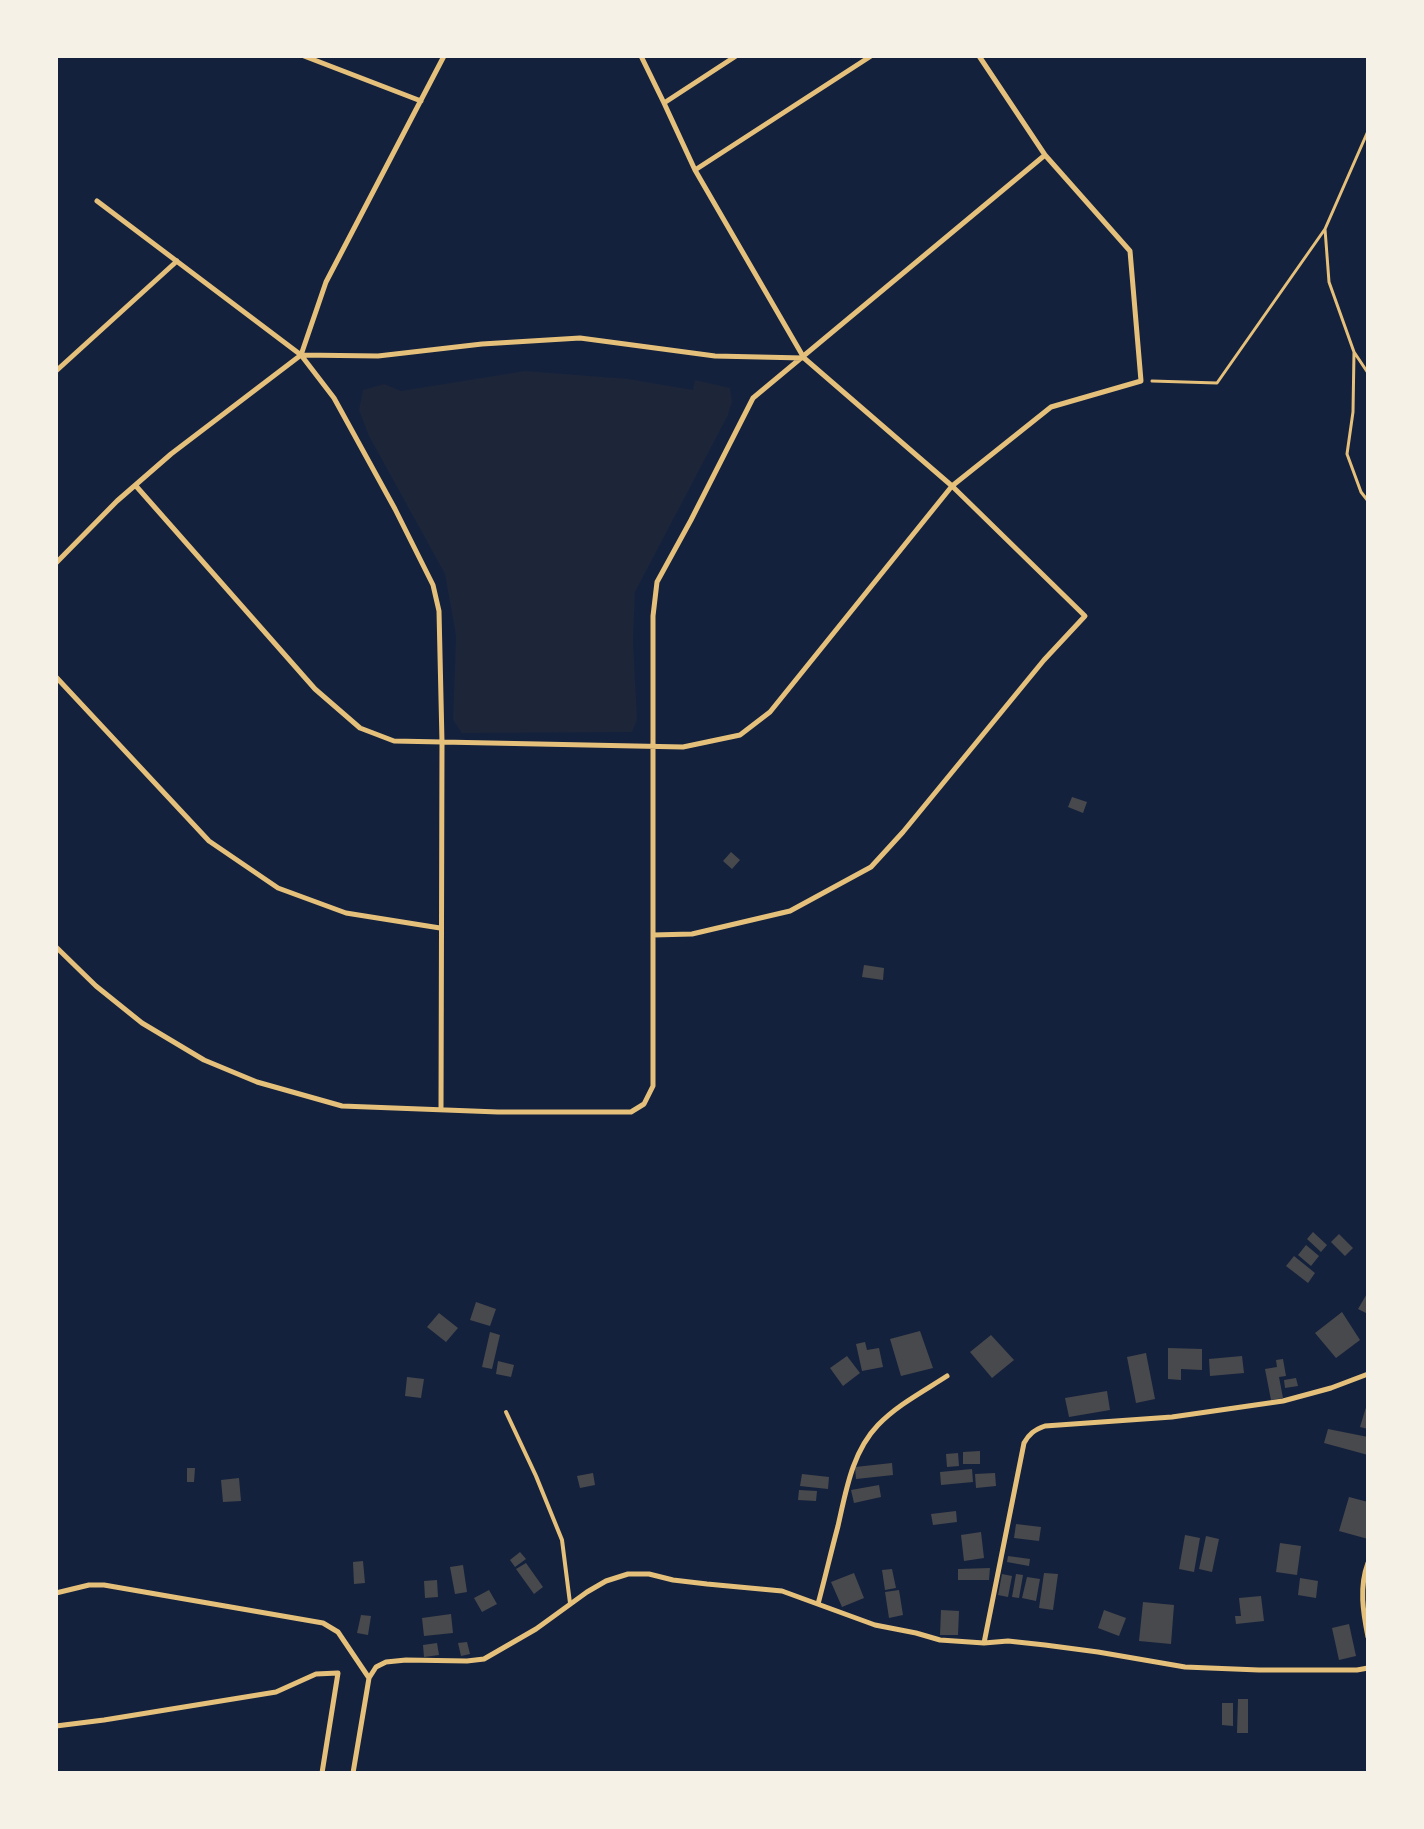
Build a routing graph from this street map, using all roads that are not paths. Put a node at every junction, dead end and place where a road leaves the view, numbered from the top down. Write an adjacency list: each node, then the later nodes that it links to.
1 (304, 56): 7 (street)
2 (444, 56): 7 (street)
3 (641, 56): 8 (street)
4 (736, 56): 8 (street)
5 (871, 56): 10 (street)
6 (979, 56): 9 (street)
7 (421, 101): 13 (street)
8 (664, 103): 10 (street)
9 (1045, 155): 14 (street); 17 (street)
10 (695, 170): 14 (street)
11 (97, 201): 12 (street)
12 (177, 261): 13 (street); 15 (street)
13 (301, 355): 14 (street); 16 (street); 20 (street)
14 (804, 358): 17 (street); 21 (street)
15 (56, 371)
16 (136, 486): 18 (street); 20 (street)
17 (952, 486): 21 (street); 23 (street)
18 (56, 563)
19 (56, 677): 22 (street)
20 (442, 742): 21 (street); 22 (street)
21 (653, 747): 23 (street)
22 (440, 928): 25 (street)
23 (653, 935): 25 (street)
24 (56, 947): 25 (street)
25 (441, 1110)
26 (1368, 1374): 34 (street)
27 (947, 1376): 32 (street)
28 (506, 1412): 31 (lane)
29 (1368, 1563): 33 (street)
30 (56, 1592): 36 (street)
31 (570, 1603): 32 (street); 36 (street)
32 (818, 1604): 34 (street)
33 (1368, 1637)
34 (984, 1643): 35 (street)
35 (1368, 1668)
36 (370, 1678): 39 (street)
37 (56, 1726): 38 (street)
38 (322, 1773)
39 (354, 1773)

